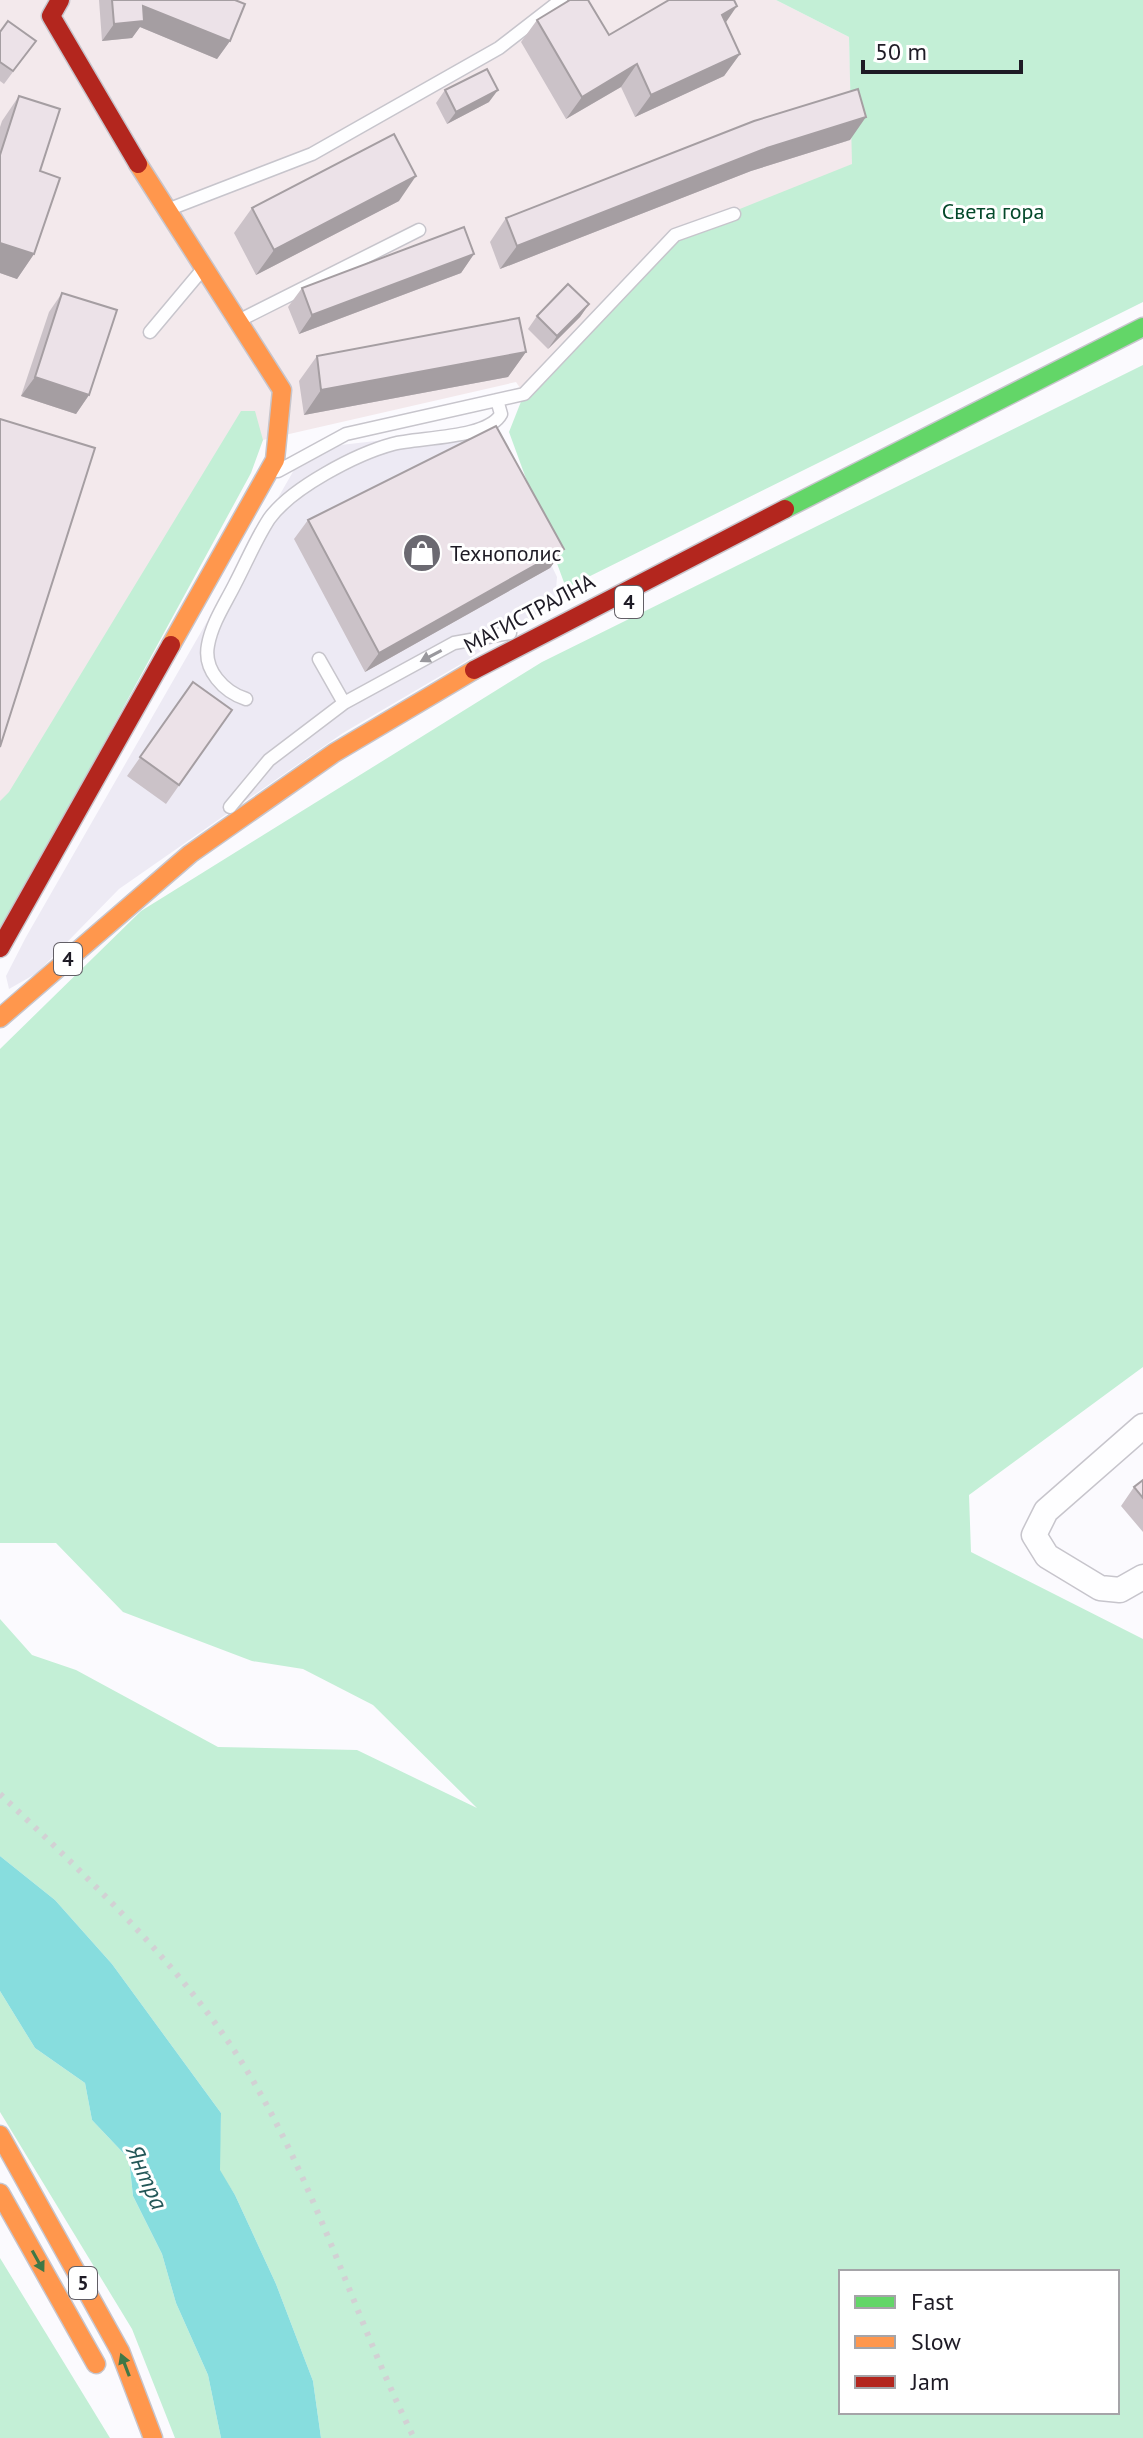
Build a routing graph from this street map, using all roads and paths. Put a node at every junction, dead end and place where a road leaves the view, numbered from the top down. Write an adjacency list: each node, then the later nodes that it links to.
1 (60, 0): 3 (main road)
2 (561, 0): 3 (lane)
3 (166, 210): 6 (main road)
4 (734, 214): 11 (lane)
5 (419, 230): 7 (lane)
6 (203, 268): 7 (main road); 9 (lane)
7 (237, 321): 12 (main road)
8 (1143, 327): 13 (main road, МАГИСТРАЛНА / 4)
9 (150, 332)
10 (1143, 340): 18 (main road, МАГИСТРАЛНА / 4)
11 (497, 400): 12 (lane); 15 (lane)
12 (264, 479): 19 (main road)
13 (560, 623): 16 (lane, one-way to 16); 17 (main road, МАГИСТРАЛНА / 4)
14 (319, 659): 16 (lane)
15 (246, 699)
16 (344, 703): 17 (lane)
17 (190, 854): 18 (main road, МАГИСТРАЛНА / 4)
18 (135, 899): 20 (main road, МАГИСТРАЛНА / 4)
19 (0, 948)
20 (0, 1018)
21 (1143, 1426): 22 (street)
22 (1143, 1577)
23 (0, 2135): 26 (main road, 5, one-way to 23)
24 (0, 2193): 25 (main road, 5, one-way to 25)
25 (141, 2438)
26 (153, 2438)

